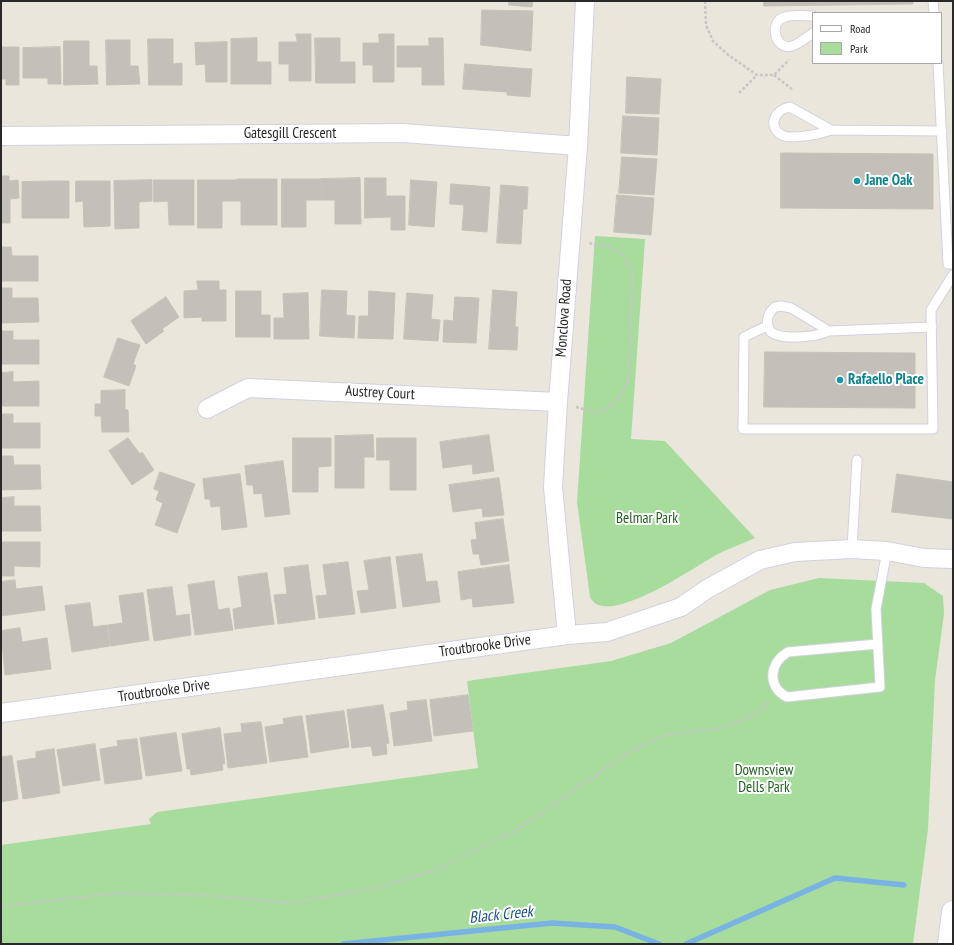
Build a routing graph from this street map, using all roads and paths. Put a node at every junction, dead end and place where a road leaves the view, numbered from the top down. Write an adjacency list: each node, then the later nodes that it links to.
1 (585, 1): 16 (street, Monclova Road)
2 (705, 1): 9 (path)
3 (933, 1): 4 (lane)
4 (934, 12)
5 (812, 16): 6 (lane)
6 (812, 34)
7 (791, 58): 10 (path)
8 (938, 64): 14 (lane)
9 (757, 75): 10 (path); 12 (path)
10 (774, 75): 11 (path)
11 (793, 90)
12 (739, 93)
13 (831, 130): 13 (lane); 14 (lane)
14 (942, 131): 18 (lane)
15 (1, 136): 16 (street, Gatesgill Crescent)
16 (578, 146): 17 (street, Monclova Road)
17 (570, 241): 23 (street, Monclova Road); 23 (path)
18 (953, 264)
19 (953, 275): 21 (lane)
20 (767, 326): 21 (lane); 22 (lane); 22 (lane)
21 (932, 327): 22 (lane)
22 (829, 331)
23 (558, 402): 24 (street, Austrey Court); 29 (street, Monclova Road)
24 (207, 409)
25 (857, 460): 26 (lane)
26 (852, 549): 27 (street, Troutbrooke Drive); 29 (street, Troutbrooke Drive)
27 (887, 551): 28 (street, Troutbrooke Drive); 30 (lane)
28 (953, 559)
29 (567, 635): 32 (street, Troutbrooke Drive)
30 (878, 644): 31 (lane); 31 (lane)
31 (779, 692): 33 (path)
32 (1, 713)
33 (1, 906)
34 (953, 912): 35 (main road)
35 (949, 944)

